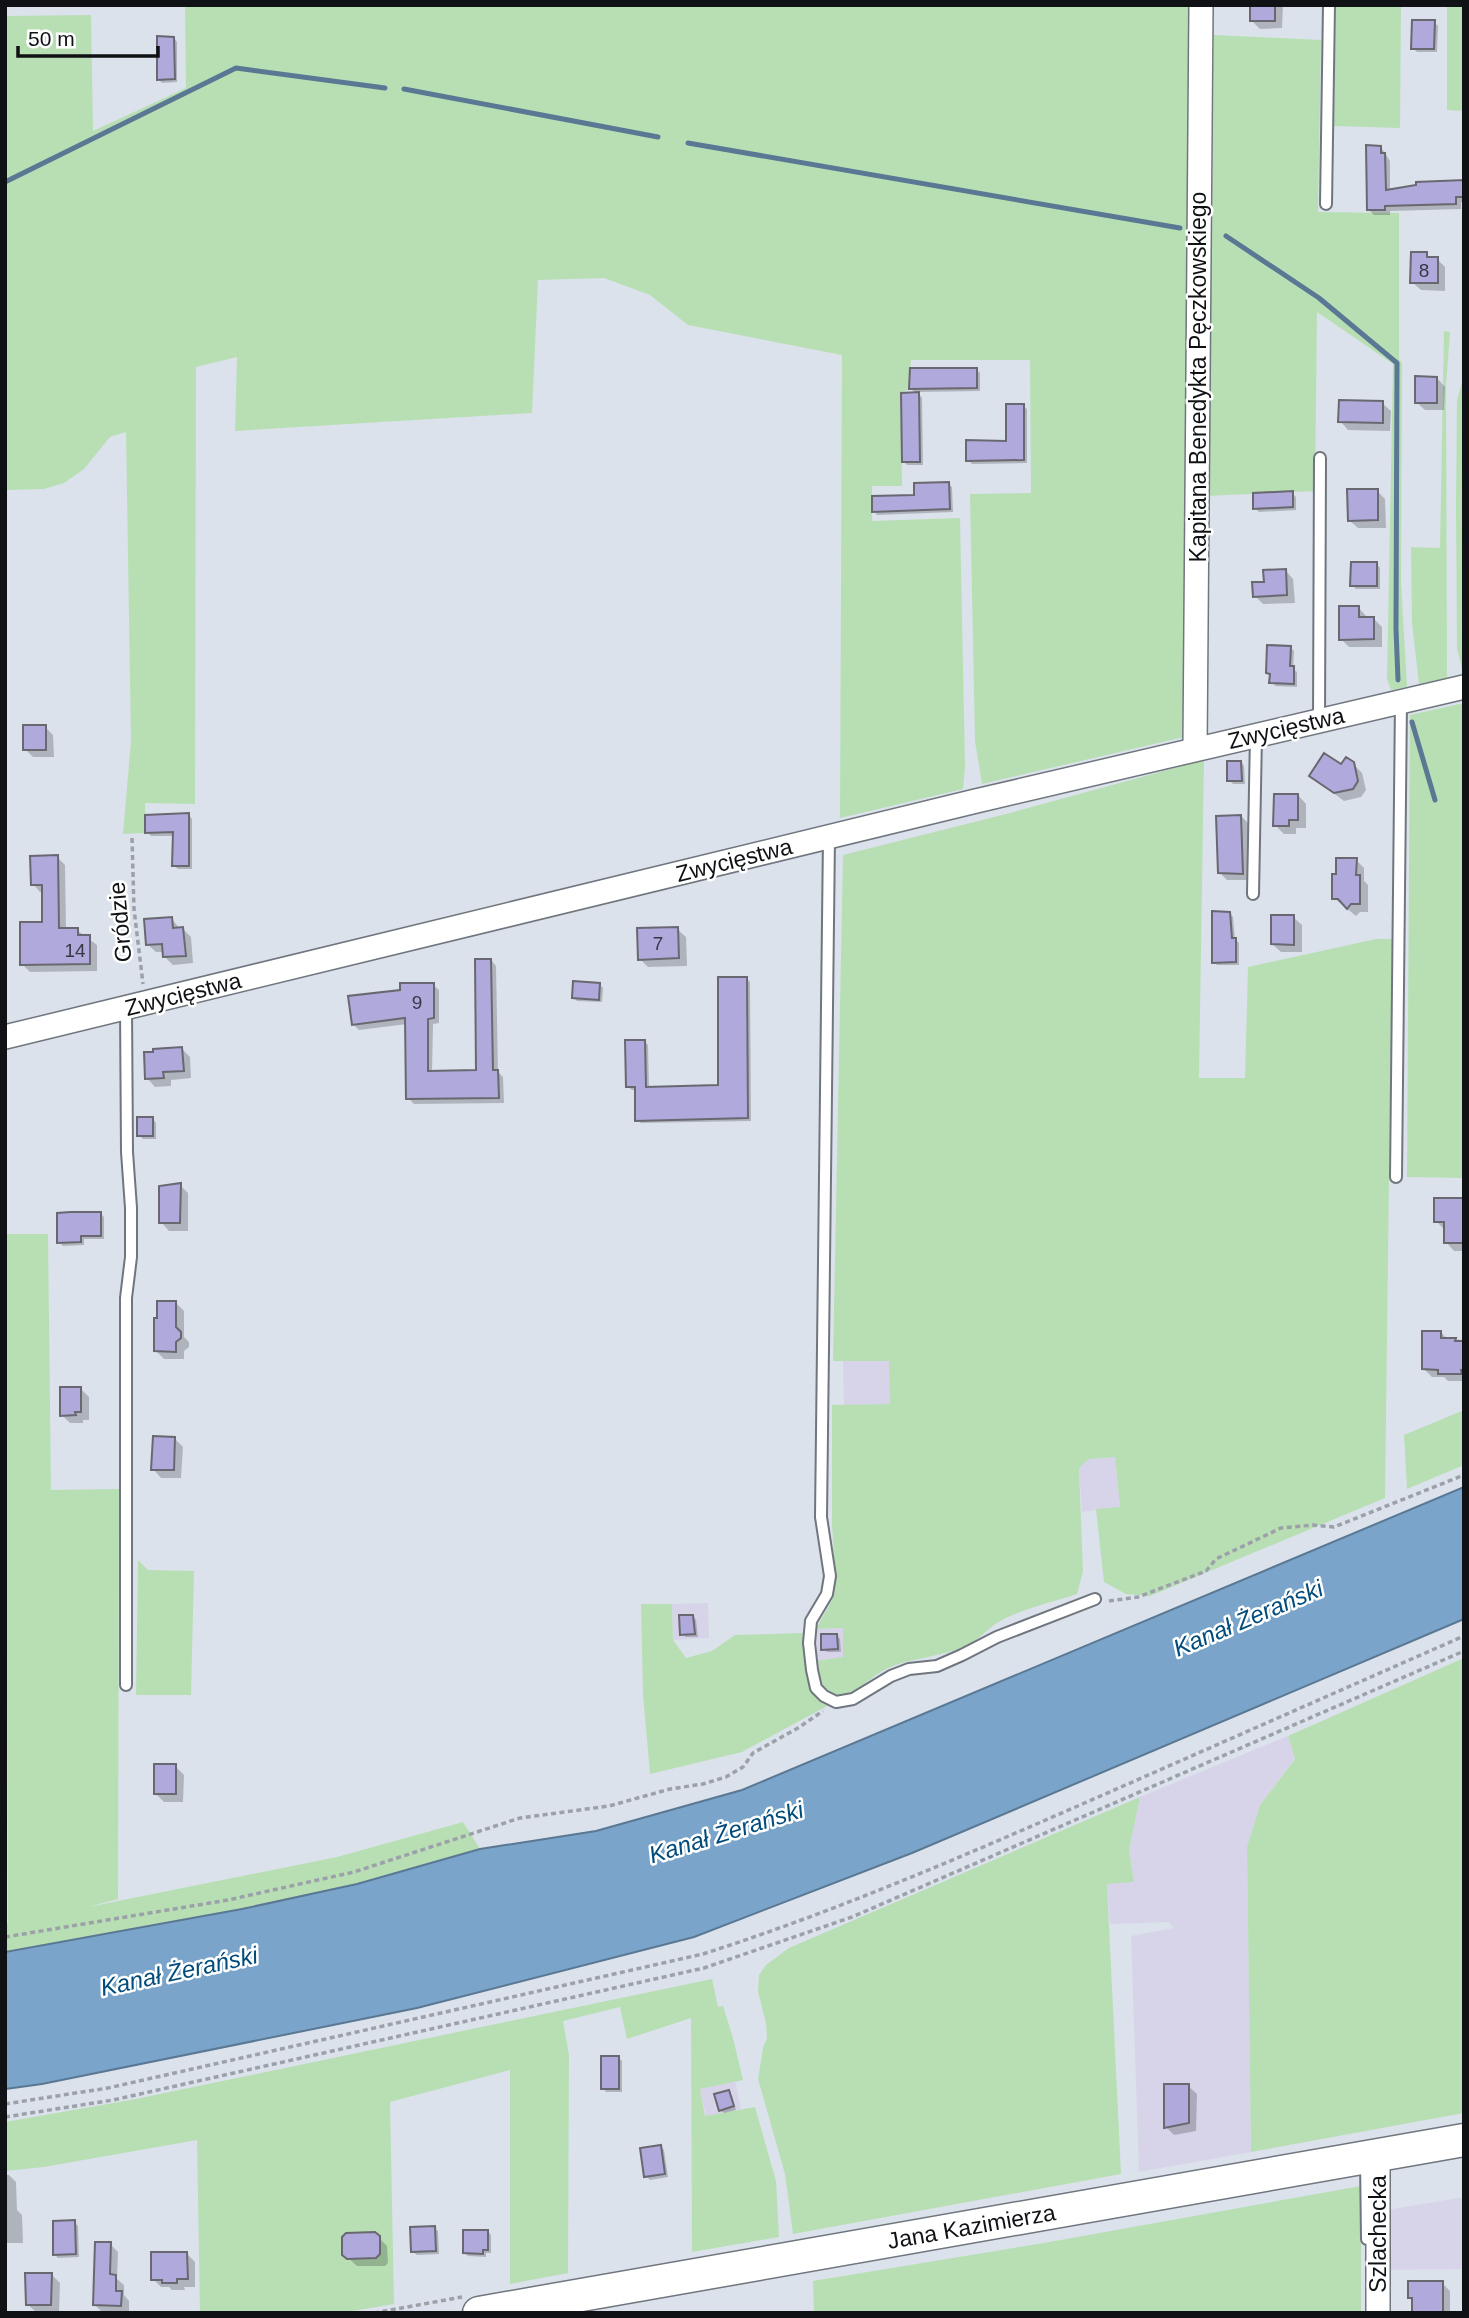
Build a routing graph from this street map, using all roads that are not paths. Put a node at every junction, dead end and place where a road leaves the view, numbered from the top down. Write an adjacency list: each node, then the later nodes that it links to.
1 (1201, 5): 9 (street, Kapitana Benedykta Pęczkowskiego)
2 (1329, 5): 3 (lane)
3 (1326, 204)
4 (1320, 458): 7 (lane)
5 (1464, 687): 6 (street, Zwycięstwa)
6 (1401, 701): 7 (street, Zwycięstwa); 14 (lane)
7 (1319, 721): 8 (street, Zwycięstwa)
8 (1256, 735): 9 (street, Zwycięstwa); 11 (lane)
9 (1195, 749): 10 (street, Zwycięstwa)
10 (829, 837): 12 (street, Zwycięstwa); 15 (lane)
11 (1254, 894)
12 (135, 1005): 13 (street, Zwycięstwa); 16 (lane)
13 (5, 1037)
14 (1396, 1177)
15 (1095, 1599)
16 (126, 1685)
17 (1464, 2140): 18 (main road, Jana Kazimierza)
18 (1372, 2156): 19 (main road, Jana Kazimierza); 20 (lane, Szlachecka); 21 (street, Szlachecka)
19 (479, 2313)
20 (1368, 2313)
21 (1378, 2313)

